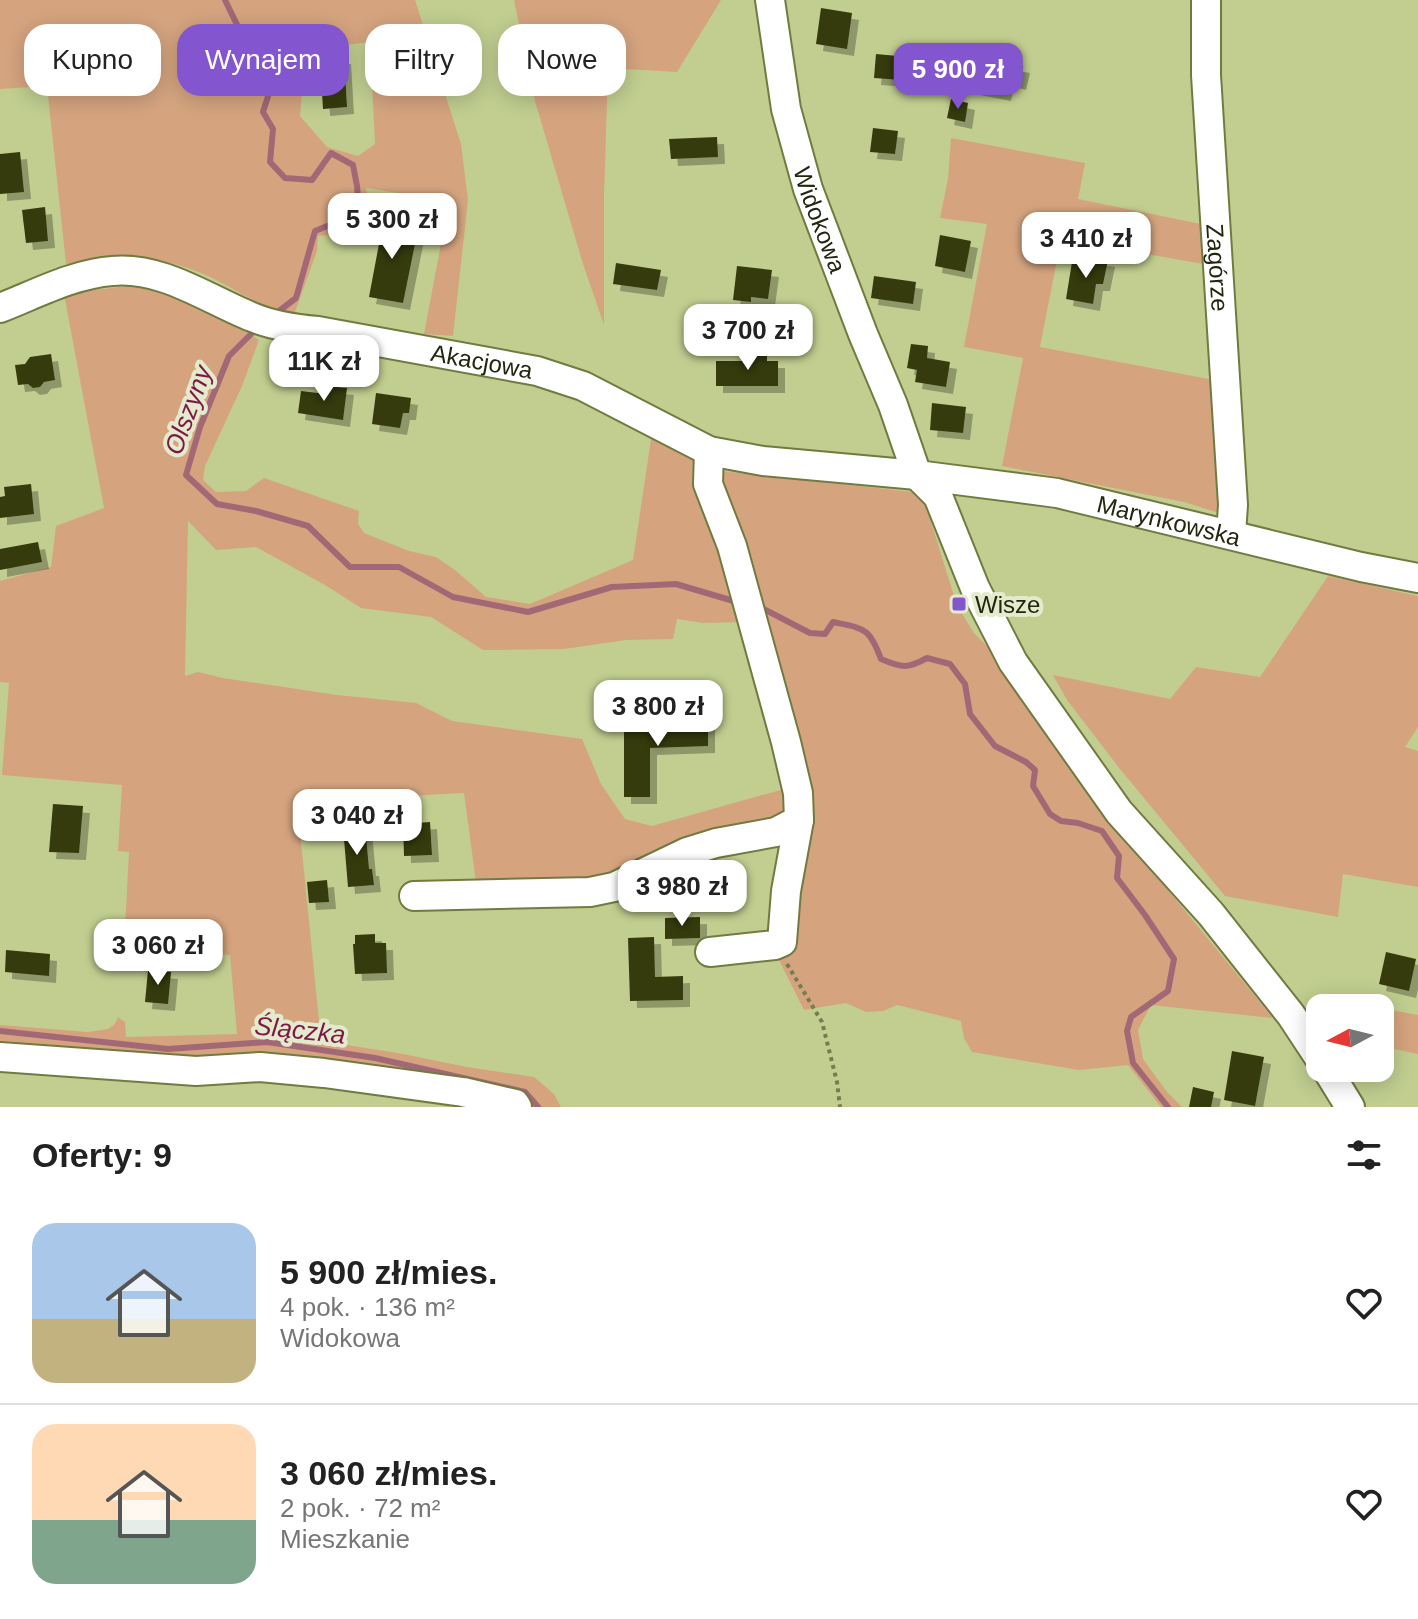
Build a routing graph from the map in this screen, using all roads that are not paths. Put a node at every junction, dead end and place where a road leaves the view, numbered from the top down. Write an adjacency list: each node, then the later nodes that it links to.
1 (770, 0): 5 (street, Widokowa)
2 (1206, 0): 6 (street, Zagórze)
3 (0, 308): 4 (street, Akacjowa)
4 (709, 451): 5 (street, Akacjowa); 8 (street)
5 (917, 475): 6 (street, Marynkowska); 11 (street)
6 (1231, 534): 7 (street, Marynkowska)
7 (1418, 578)
8 (799, 820): 9 (street); 10 (street)
9 (414, 896)
10 (710, 952)
11 (1306, 1038)
12 (0, 1057): 14 (street)
13 (1335, 1082): 15 (street)
14 (517, 1107)
15 (1350, 1107)

